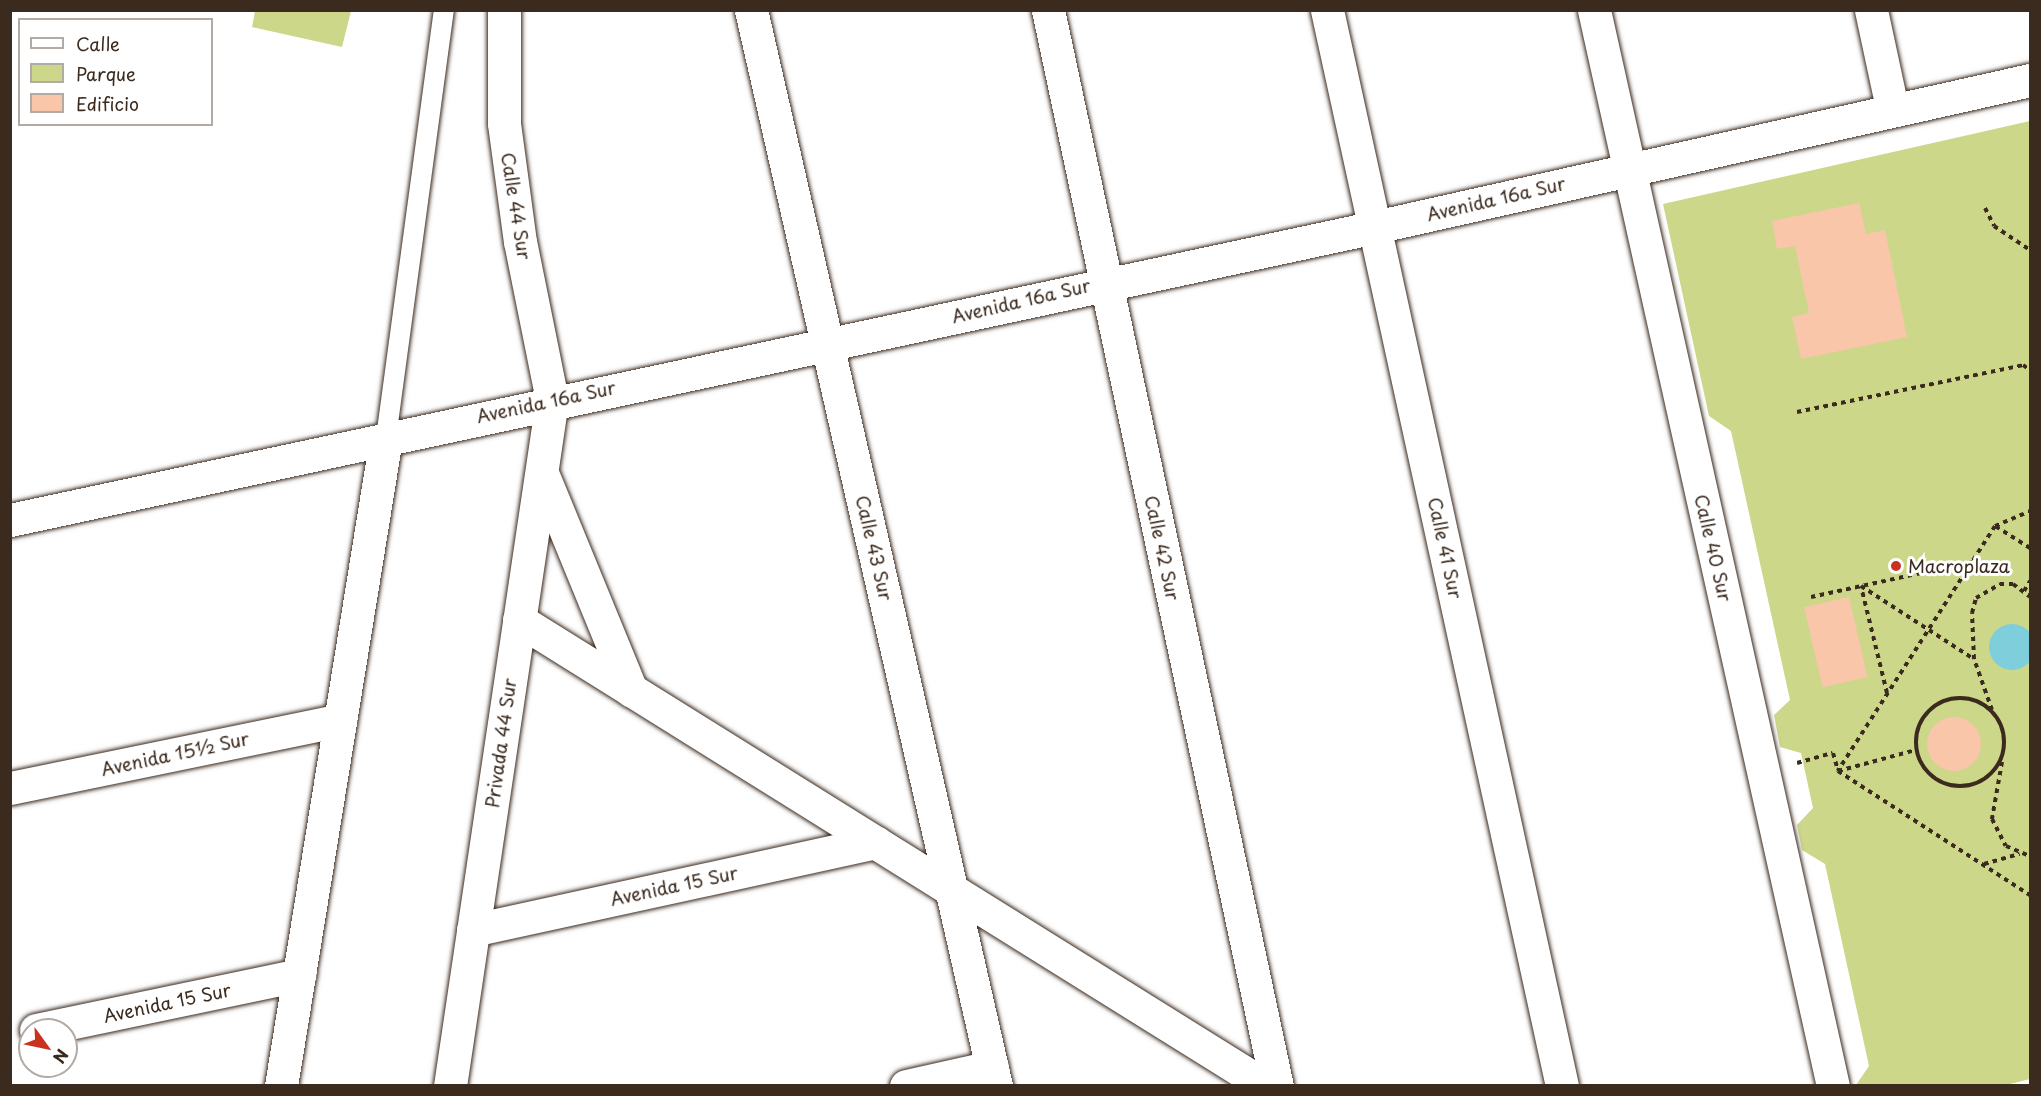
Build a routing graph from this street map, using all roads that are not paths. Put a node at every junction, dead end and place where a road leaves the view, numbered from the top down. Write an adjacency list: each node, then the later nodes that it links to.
1 (444, 10): 15 (lane)
2 (504, 10): 14 (street, Calle 44 Sur)
3 (751, 10): 13 (street, Calle 43 Sur)
4 (1048, 10): 12 (street, Calle 42 Sur)
5 (1328, 10): 11 (street, Calle 41 Sur)
6 (1594, 10): 10 (street, Calle 40 Sur)
7 (1871, 10): 9 (street)
8 (2031, 80): 9 (street, Avenida 16a Sur)
9 (1892, 108): 10 (street, Avenida 16a Sur)
10 (1629, 169): 11 (street, Avenida 16a Sur); 34 (street, Calle 40 Sur)
11 (1375, 227): 12 (street, Avenida 16a Sur); 33 (street, Calle 41 Sur)
12 (1106, 282): 13 (street, Avenida 16a Sur); 32 (street, Calle 42 Sur)
13 (827, 344): 14 (street, Avenida 16a Sur); 23 (street, Calle 43 Sur)
14 (552, 400): 15 (street, Avenida 16a Sur); 16 (street, Privada 44 Sur)
15 (386, 438): 17 (street, Avenida 16a Sur); 20 (street)
16 (541, 472): 18 (street, Privada 44 Sur); 19 (street)
17 (10, 520)
18 (519, 620): 19 (street); 24 (street, Privada 44 Sur)
19 (632, 690): 22 (street)
20 (340, 720): 21 (street, Avenida 15½ Sur); 25 (street)
21 (10, 788)
22 (875, 842): 23 (street); 24 (street, Avenida 15 Sur)
23 (952, 890): 27 (street, Calle 43 Sur); 31 (street)
24 (473, 930): 29 (street, Privada 44 Sur)
25 (299, 975): 26 (street, Avenida 15 Sur); 28 (street)
26 (78, 1021)
27 (994, 1076): 30 (street)
28 (281, 1086)
29 (450, 1086)
30 (906, 1086)
31 (1266, 1086)
32 (1277, 1086)
33 (1562, 1086)
34 (1833, 1086)

